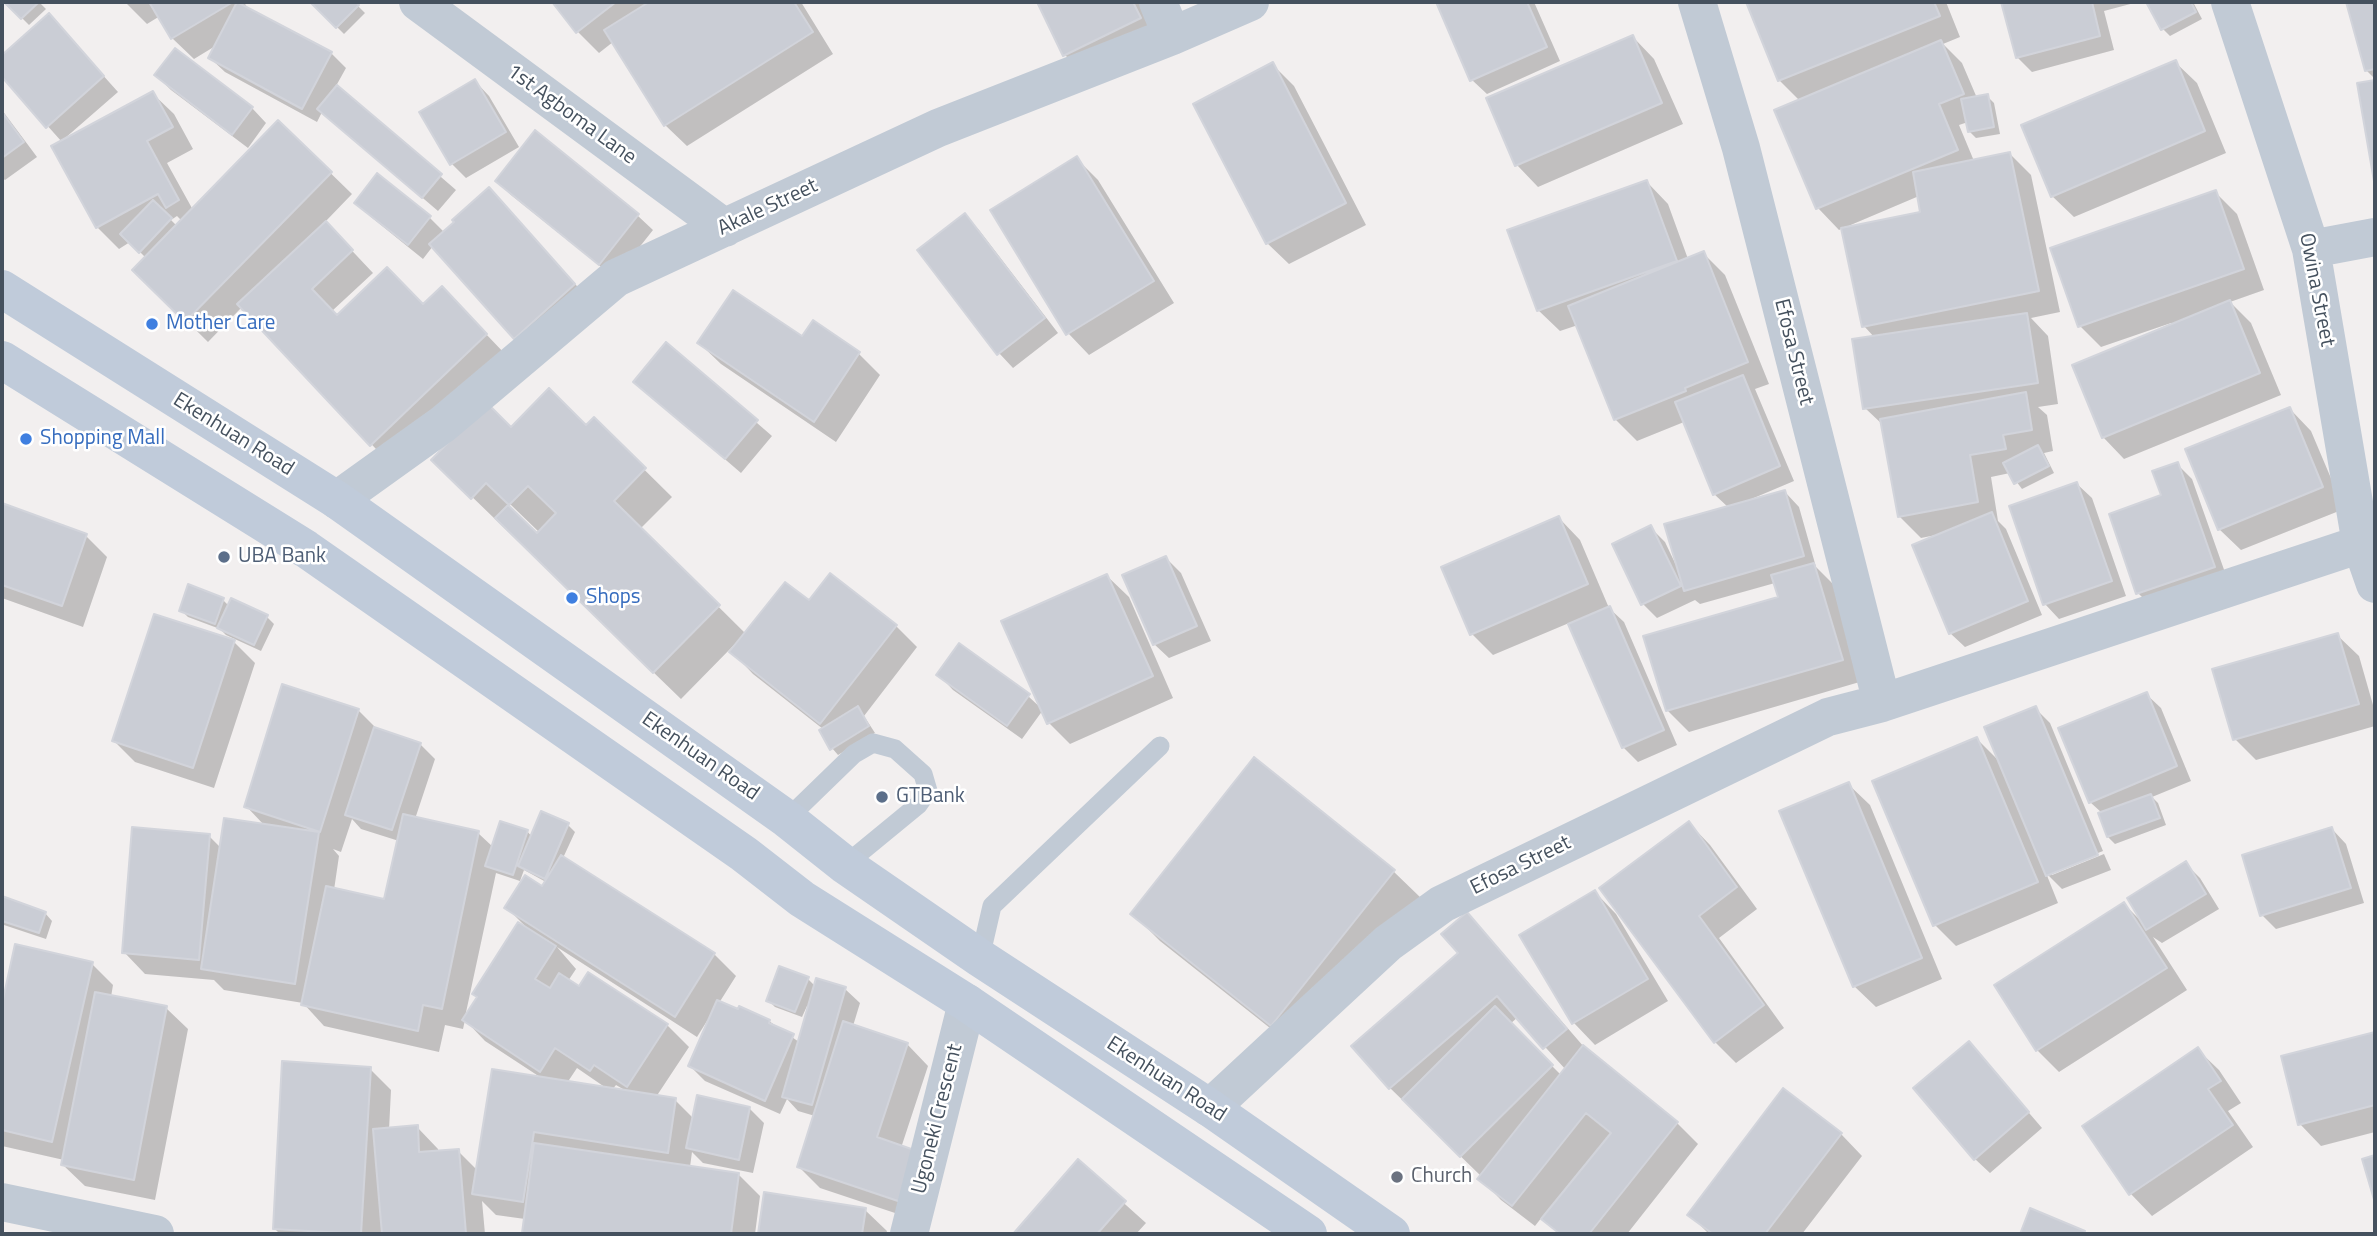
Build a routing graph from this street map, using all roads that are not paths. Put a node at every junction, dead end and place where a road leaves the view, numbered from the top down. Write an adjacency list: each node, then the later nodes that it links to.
1 (418, 2): 6 (street, 1st Agboma Lane)
2 (1250, 2): 5 (street, Akale Street)
3 (1697, 2): 14 (street, Efosa Street)
4 (2230, 2): 8 (street, Owina Street)
5 (1165, 19): 6 (street, Akale Street)
6 (725, 228): 11 (street, Akale Street)
7 (2375, 237): 8 (street)
8 (2311, 249): 12 (street, Owina Street)
9 (2, 289): 11 (main road, Ekenhuan Road)
10 (2, 360): 19 (main road)
11 (337, 500): 16 (main road, Ekenhuan Road)
12 (2361, 544): 13 (street, Owina Street); 14 (street, Efosa Street)
13 (2375, 584)
14 (1882, 703): 20 (street, Efosa Street)
15 (1160, 746): 18 (lane)
16 (787, 819): 17 (main road, Ekenhuan Road); 17 (lane)
17 (845, 864): 18 (main road, Ekenhuan Road)
18 (980, 958): 20 (main road, Ekenhuan Road)
19 (967, 1003): 23 (street, Ugoneki Crescent); 24 (main road)
20 (1210, 1108): 25 (main road, Ekenhuan Road)
21 (2, 1202): 22 (street)
22 (155, 1234)
23 (909, 1234)
24 (1308, 1234)
25 (1391, 1234)

